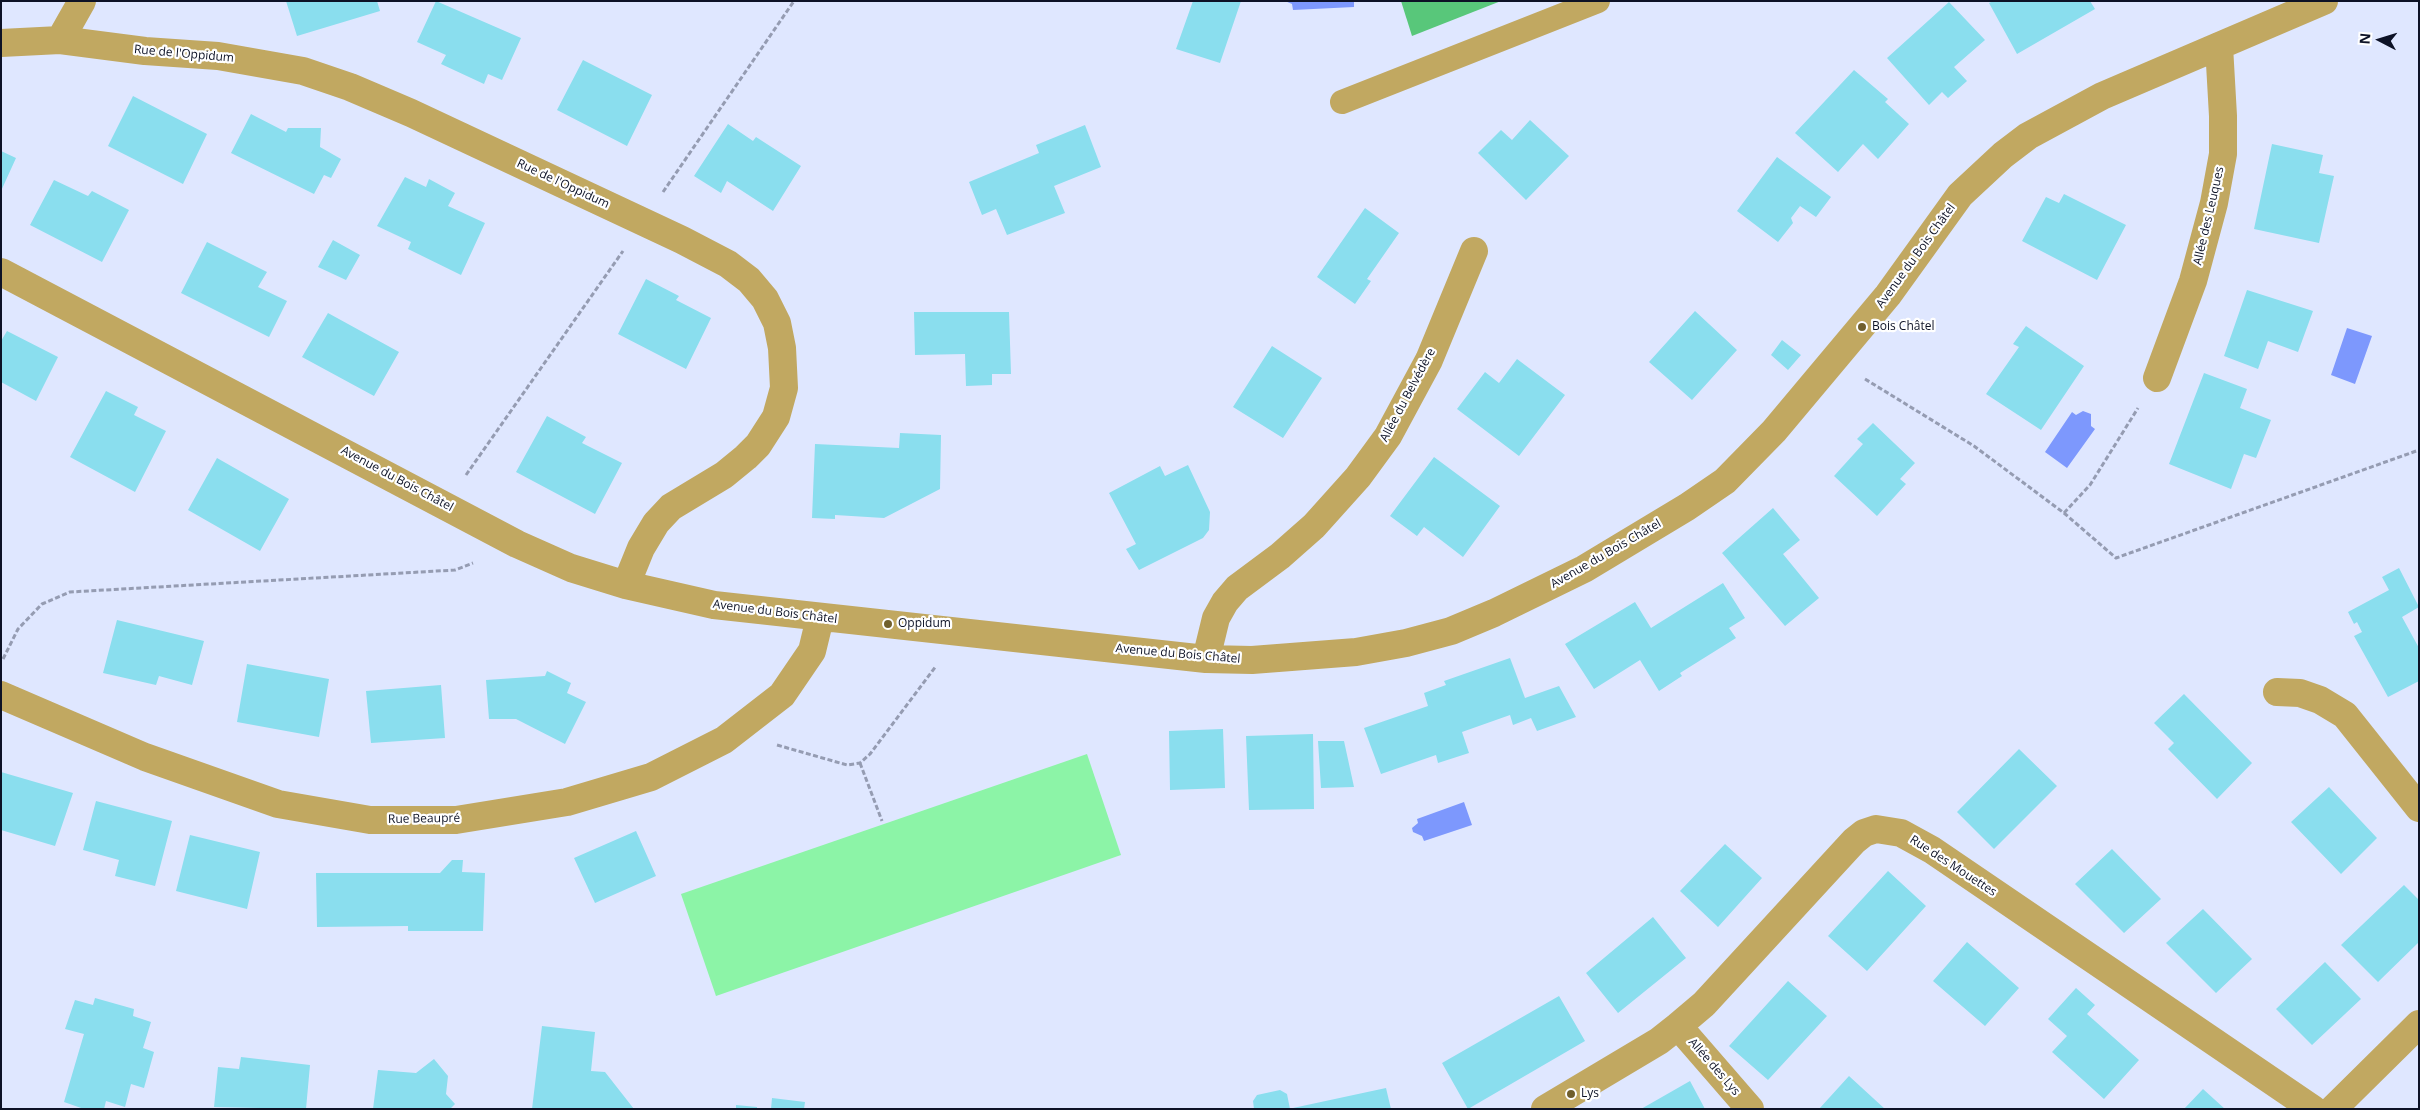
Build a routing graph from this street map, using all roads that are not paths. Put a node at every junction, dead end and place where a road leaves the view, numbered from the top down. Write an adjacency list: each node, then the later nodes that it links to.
1 (82, 1): 4 (street)
2 (1598, 1): 7 (lane)
3 (2324, 1): 6 (street, Avenue du Bois Châtel)
4 (60, 40): 5 (street, Rue de l'Oppidum); 11 (street, Rue de l'Oppidum)
5 (1, 43)
6 (2219, 46): 10 (street, Allée des Leuques); 13 (street, Avenue du Bois Châtel)
7 (1342, 102)
8 (1474, 251): 13 (street, Allée du Belvédère)
9 (1, 272): 11 (street, Avenue du Bois Châtel)
10 (2157, 378)
11 (626, 585): 12 (street, Avenue du Bois Châtel)
12 (820, 618): 13 (street, Avenue du Bois Châtel); 15 (street, Rue Beaupré)
13 (1206, 659)
14 (2277, 692): 16 (street)
15 (1, 695)
16 (2419, 808)
17 (2419, 1024): 22 (street)
18 (1678, 1026): 19 (street, Rue des Mouettes); 20 (street, Allée des Lys); 21 (street, Rue des Mouettes)
19 (1545, 1109)
20 (1750, 1109)
21 (2313, 1109)
22 (2333, 1109)

